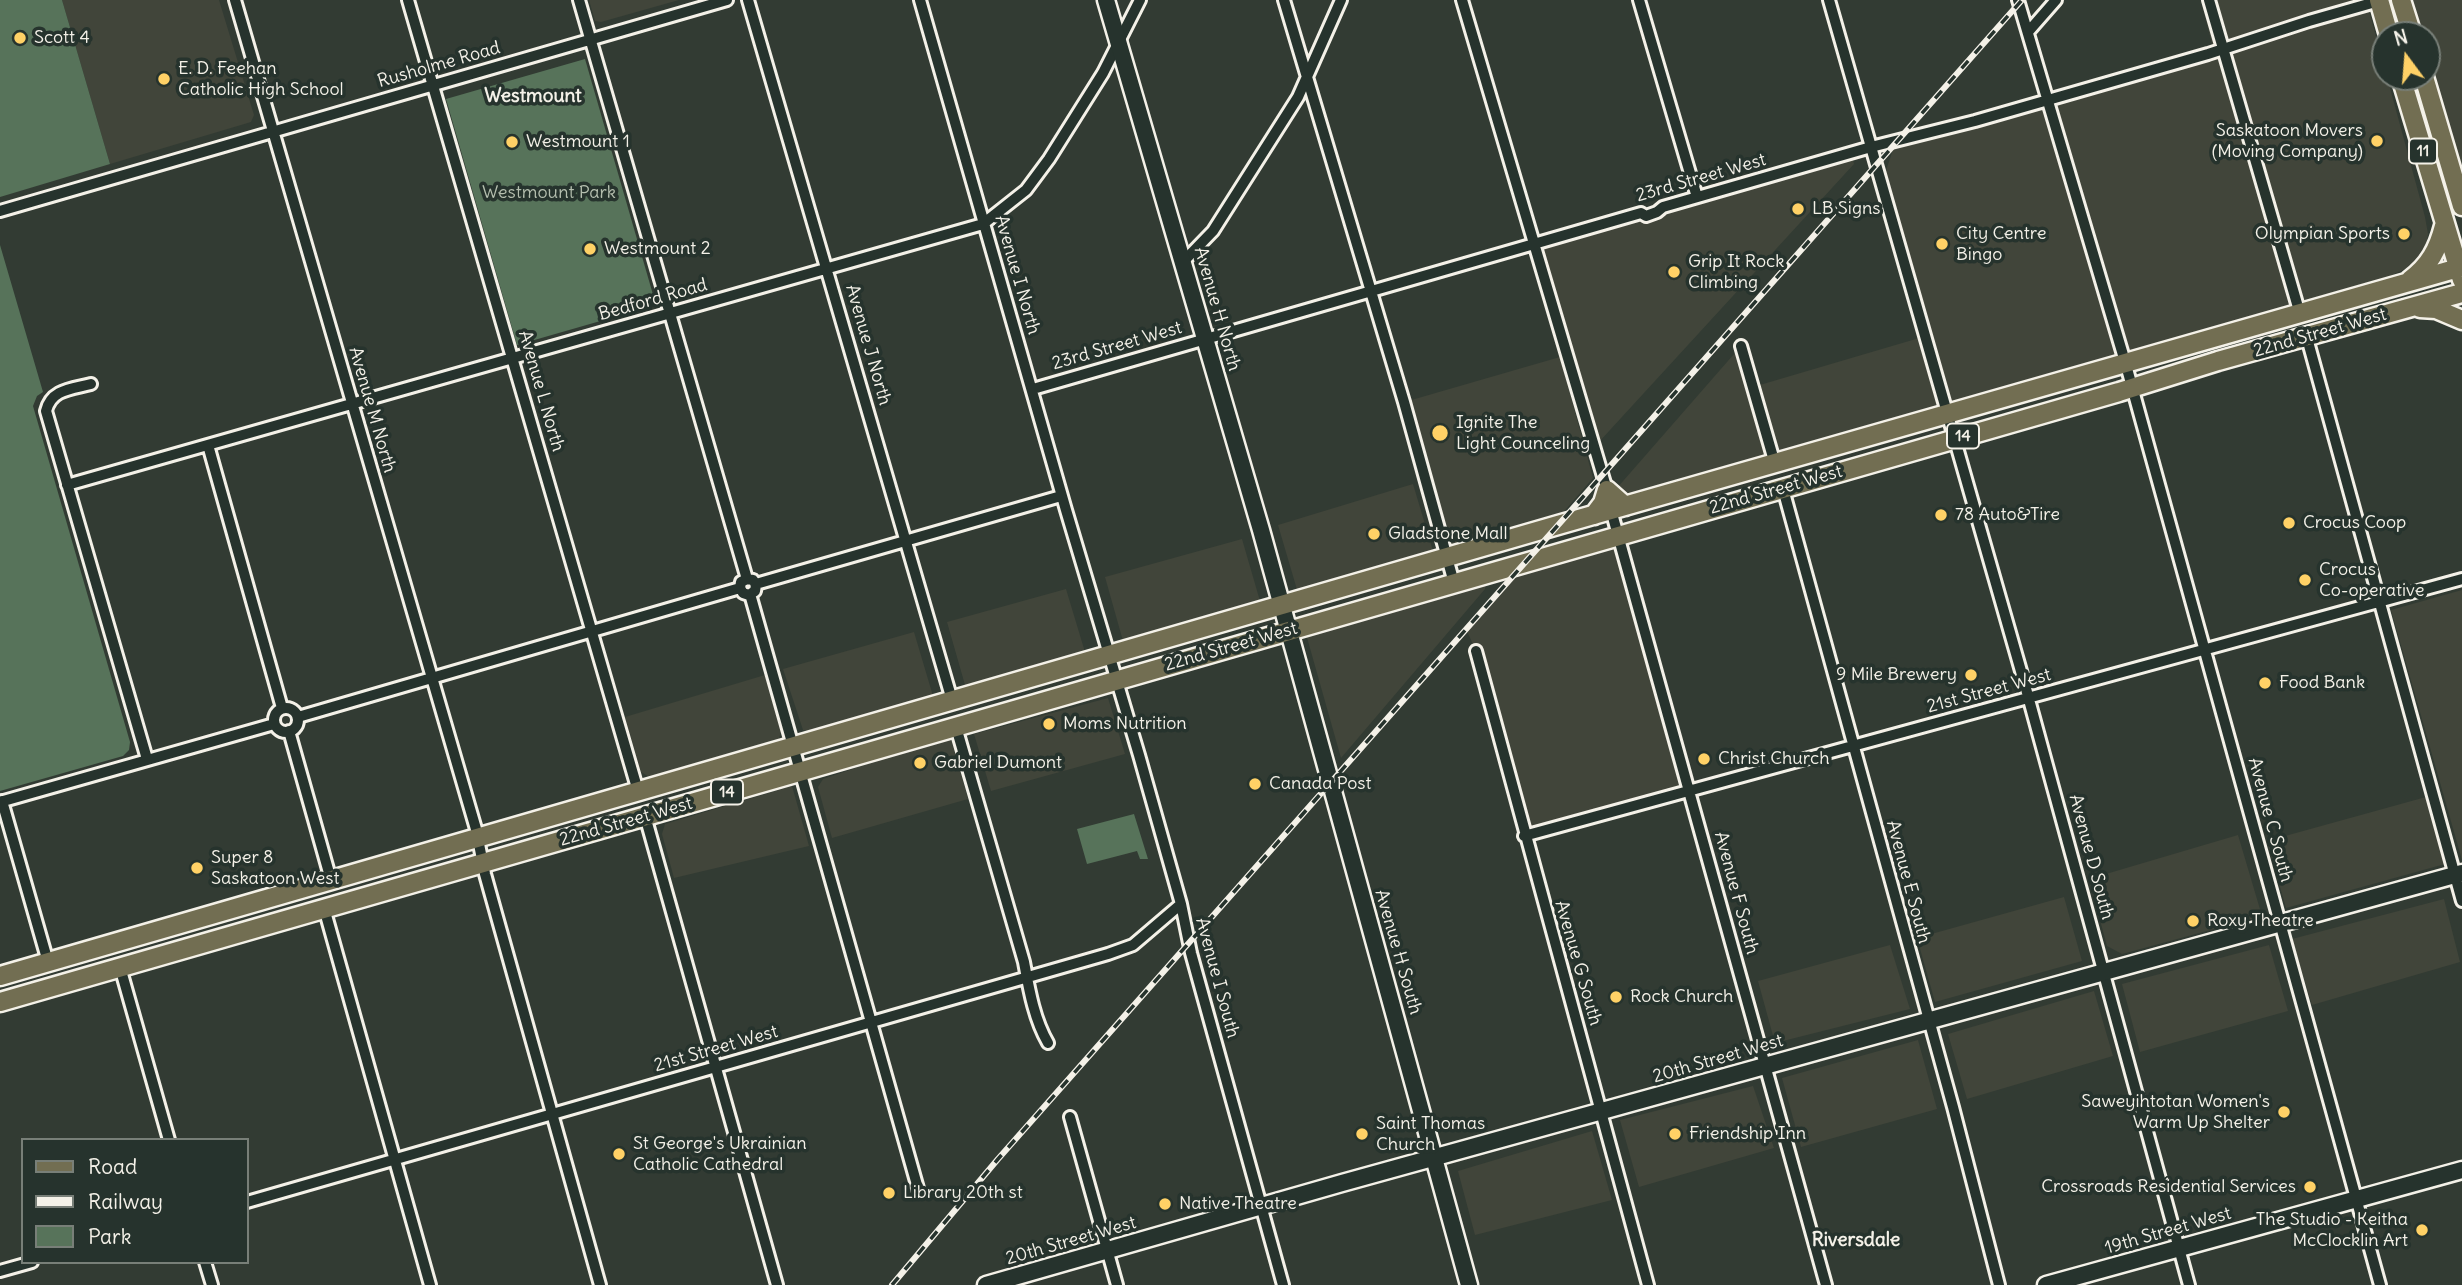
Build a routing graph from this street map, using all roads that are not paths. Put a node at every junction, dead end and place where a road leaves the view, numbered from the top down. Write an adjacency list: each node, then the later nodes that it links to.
1 (235, 0): 30 (street, Avenue M North)
2 (408, 0): 26 (street, Avenue L North)
3 (579, 0): 22 (street)
4 (727, 0): 22 (street, Rusholme Road)
5 (748, 0): 39 (street, Avenue J North)
6 (920, 0): 35 (street, Avenue I North)
7 (1106, 0): 23 (street, Avenue H North)
8 (1140, 0): 23 (street, Bedford Road)
9 (1284, 0): 25 (street)
10 (1341, 0): 25 (street)
11 (1462, 0): 37 (street)
12 (1639, 0): 32 (street)
13 (1829, 0): 31 (street, Avenue D South)
14 (2018, 0): 21 (street, Avenue C South)
15 (2056, 0): 21 (street)
16 (2209, 0): 24 (street)
17 (2379, 0): 19 (main road); 24 (street, 23rd Street West)
18 (2402, 0): 20 (main road)
19 (2385, 21)
20 (2408, 21)
21 (2028, 32): 29 (street, Avenue C South)
22 (590, 40): 26 (street, Rusholme Road); 45 (street)
23 (1119, 44): 35 (street, Bedford Road); 38 (street, Avenue H North)
24 (2223, 48): 29 (street, 23rd Street West); 46 (street)
25 (1307, 78): 38 (street); 42 (street)
26 (433, 85): 30 (street, Rusholme Road); 51 (street, Avenue L North)
27 (2405, 91): 36 (main road, 11)
28 (2428, 91): 33 (main road, 11)
29 (2048, 99): 31 (street, 23rd Street West); 52 (street, Avenue C South)
30 (272, 131): 34 (street, Rusholme Road); 56 (street, Avenue M North)
31 (1871, 147): 32 (street, 23rd Street West); 57 (street, Avenue D South)
32 (1697, 197): 37 (street, 23rd Street West)
33 (2462, 206)
34 (0, 211)
35 (983, 224): 39 (street, Bedford Road); 55 (street, Avenue I North)
36 (2444, 226): 40 (main road, 11); 41 (main road)
37 (1533, 244): 42 (street, 23rd Street West); 63 (street)
38 (1183, 262): 49 (street, Avenue H North)
39 (827, 269): 45 (street, Bedford Road); 67 (street, Avenue J North)
40 (2461, 272): 41 (main road, 22nd Street West / 14)
41 (2407, 282): 46 (main road, 22nd Street West / 14)
42 (1370, 292): 49 (street, 23rd Street West); 68 (street)
43 (2462, 293): 44 (main road, 22nd Street West / 14)
44 (2413, 307): 47 (main road); 48 (main road, 22nd Street West / 14)
45 (669, 313): 51 (street, Bedford Road); 71 (street)
46 (2300, 314): 52 (main road, 22nd Street West / 14)
47 (2462, 320)
48 (2307, 338): 54 (main road, 22nd Street West / 14); 72 (street)
49 (1206, 339): 55 (street, 23rd Street West); 73 (street, Avenue H North)
50 (1741, 346): 60 (street)
51 (513, 358): 56 (street, Bedford Road); 75 (street, Avenue L North)
52 (2126, 365): 54 (street, Avenue C South); 57 (main road, 22nd Street West / 14)
53 (91, 384): 61 (street)
54 (2132, 388): 58 (main road, 22nd Street West / 14); 77 (street, Avenue C South)
55 (1032, 389): 64 (street, Avenue I North)
56 (352, 403): 59 (street, Bedford Road); 79 (street, Avenue M North)
57 (1949, 415): 58 (street, Avenue D South); 60 (main road, 22nd Street West / 14)
58 (1955, 438): 62 (main road, 22nd Street West / 14); 81 (street, Avenue D South)
59 (208, 445): 61 (street, Bedford Road); 83 (street)
60 (1775, 464): 65 (main road, 22nd Street West / 14)
61 (66, 485): 90 (street)
62 (1783, 488): 66 (main road, 22nd Street West / 14); 88 (street, Avenue E South)
63 (1607, 491): 65 (main road); 65 (main road)
64 (1062, 496): 67 (street); 78 (street, Avenue I North)
65 (1610, 510): 66 (street, Avenue F South); 68 (main road, 22nd Street West / 14)
66 (1619, 537): 70 (main road, 22nd Street West / 14); 92 (street, Avenue F South)
67 (907, 541): 71 (street); 82 (street, Avenue J North)
68 (1446, 557): 70 (street); 73 (main road, 22nd Street West / 14)
69 (2462, 579): 72 (street, 21st Street West)
70 (1454, 583): 74 (main road, 22nd Street West / 14)
71 (748, 586): 75 (street); 89 (street)
72 (2380, 603): 77 (street, 21st Street West); 99 (street)
73 (1282, 605): 74 (street, Avenue H North); 78 (main road, 22nd Street West / 14)
74 (1290, 630): 80 (main road, 22nd Street West / 14); 120 (street, Avenue H South)
75 (592, 631): 79 (street); 93 (street, Avenue L North)
76 (1476, 650): 97 (street, Avenue G South)
77 (2204, 650): 81 (street, 21st Street West); 104 (street, Avenue C South)
78 (1108, 655): 80 (street, Avenue I North); 82 (main road, 22nd Street West / 14)
79 (431, 677): 84 (street); 96 (street, Avenue M North)
80 (1116, 680): 86 (main road, 22nd Street West / 14); 102 (street, Avenue I South)
81 (2029, 698): 88 (street, 21st Street West); 107 (street, Avenue D South)
82 (952, 700): 89 (main road, 22nd Street West / 14)
83 (282, 708): 84 (street); 85 (street)
84 (298, 717): 87 (street)
85 (274, 724): 87 (street); 90 (street)
86 (956, 727): 91 (main road, 22nd Street West / 14); 109 (street)
87 (289, 731): 100 (street)
88 (1853, 746): 92 (street, 21st Street West); 111 (street, Avenue E South)
89 (793, 747): 91 (street); 93 (main road, 22nd Street West / 14)
90 (147, 759): 94 (street)
91 (800, 771): 95 (main road, 22nd Street West / 14); 112 (street)
92 (1689, 790): 97 (street, 21st Street West); 114 (street, Avenue F South)
93 (638, 791): 96 (main road, 22nd Street West / 14)
94 (1, 802): 105 (street)
95 (645, 816): 98 (main road, 22nd Street West / 14); 115 (street)
96 (477, 833): 98 (street, Avenue M North); 100 (main road, 22nd Street West / 14)
97 (1524, 836): 116 (street, Avenue G South)
98 (482, 863): 103 (main road, 22nd Street West / 14); 117 (street, Avenue M North)
99 (2458, 874): 101 (street); 104 (street, 20th Street West)
100 (331, 880): 105 (main road, 22nd Street West / 14)
101 (2462, 901)
102 (1181, 904): 109 (street, 21st Street West); 126 (street, Avenue I South)
103 (324, 908): 106 (main road, 22nd Street West / 14); 121 (street)
104 (2280, 923): 107 (street, 20th Street West); 124 (street, Avenue C South)
105 (48, 962): 108 (main road, 22nd Street West / 14)
106 (120, 967): 110 (main road, 22nd Street West / 14); 119 (street)
107 (2103, 972): 111 (street, 20th Street West); 127 (street, Avenue D South)
108 (0, 976)
109 (1027, 977): 112 (street, 21st Street West); 113 (street)
110 (0, 1002)
111 (1928, 1021): 114 (street, 20th Street West); 142 (street, Avenue E South)
112 (872, 1022): 115 (street, 21st Street West); 123 (street)
113 (1048, 1043)
114 (1764, 1066): 116 (street, 20th Street West); 141 (street, Avenue F South)
115 (715, 1068): 117 (street, 21st Street West); 135 (street)
116 (1601, 1111): 120 (street, 20th Street West); 140 (street, Avenue G South)
117 (552, 1114): 121 (street, 21st Street West); 134 (street, Avenue M North)
118 (1070, 1117): 128 (street)
119 (168, 1138)
120 (1434, 1158): 126 (street, 20th Street West); 139 (street, Avenue H South)
121 (394, 1159): 125 (street, 21st Street West); 133 (street)
122 (2462, 1170): 124 (street, 19th Street West)
123 (919, 1192)
124 (2356, 1199): 127 (street, 19th Street West); 145 (street, Avenue C South)
125 (248, 1202)
126 (1262, 1206): 128 (street, 20th Street West); 138 (street, Avenue I South)
127 (2179, 1248): 143 (street, 19th Street West); 144 (street, Avenue D South)
128 (1107, 1250): 136 (street, 20th Street West); 137 (street)
129 (25, 1264): 131 (street)
130 (206, 1264): 132 (street)
131 (0, 1271)
132 (212, 1285)
133 (429, 1285)
134 (600, 1285)
135 (777, 1285)
136 (986, 1285)
137 (1116, 1285)
138 (1283, 1285)
139 (1469, 1285)
140 (1648, 1285)
141 (1826, 1285)
142 (1999, 1285)
143 (2046, 1285)
144 (2189, 1285)
145 (2380, 1285)

